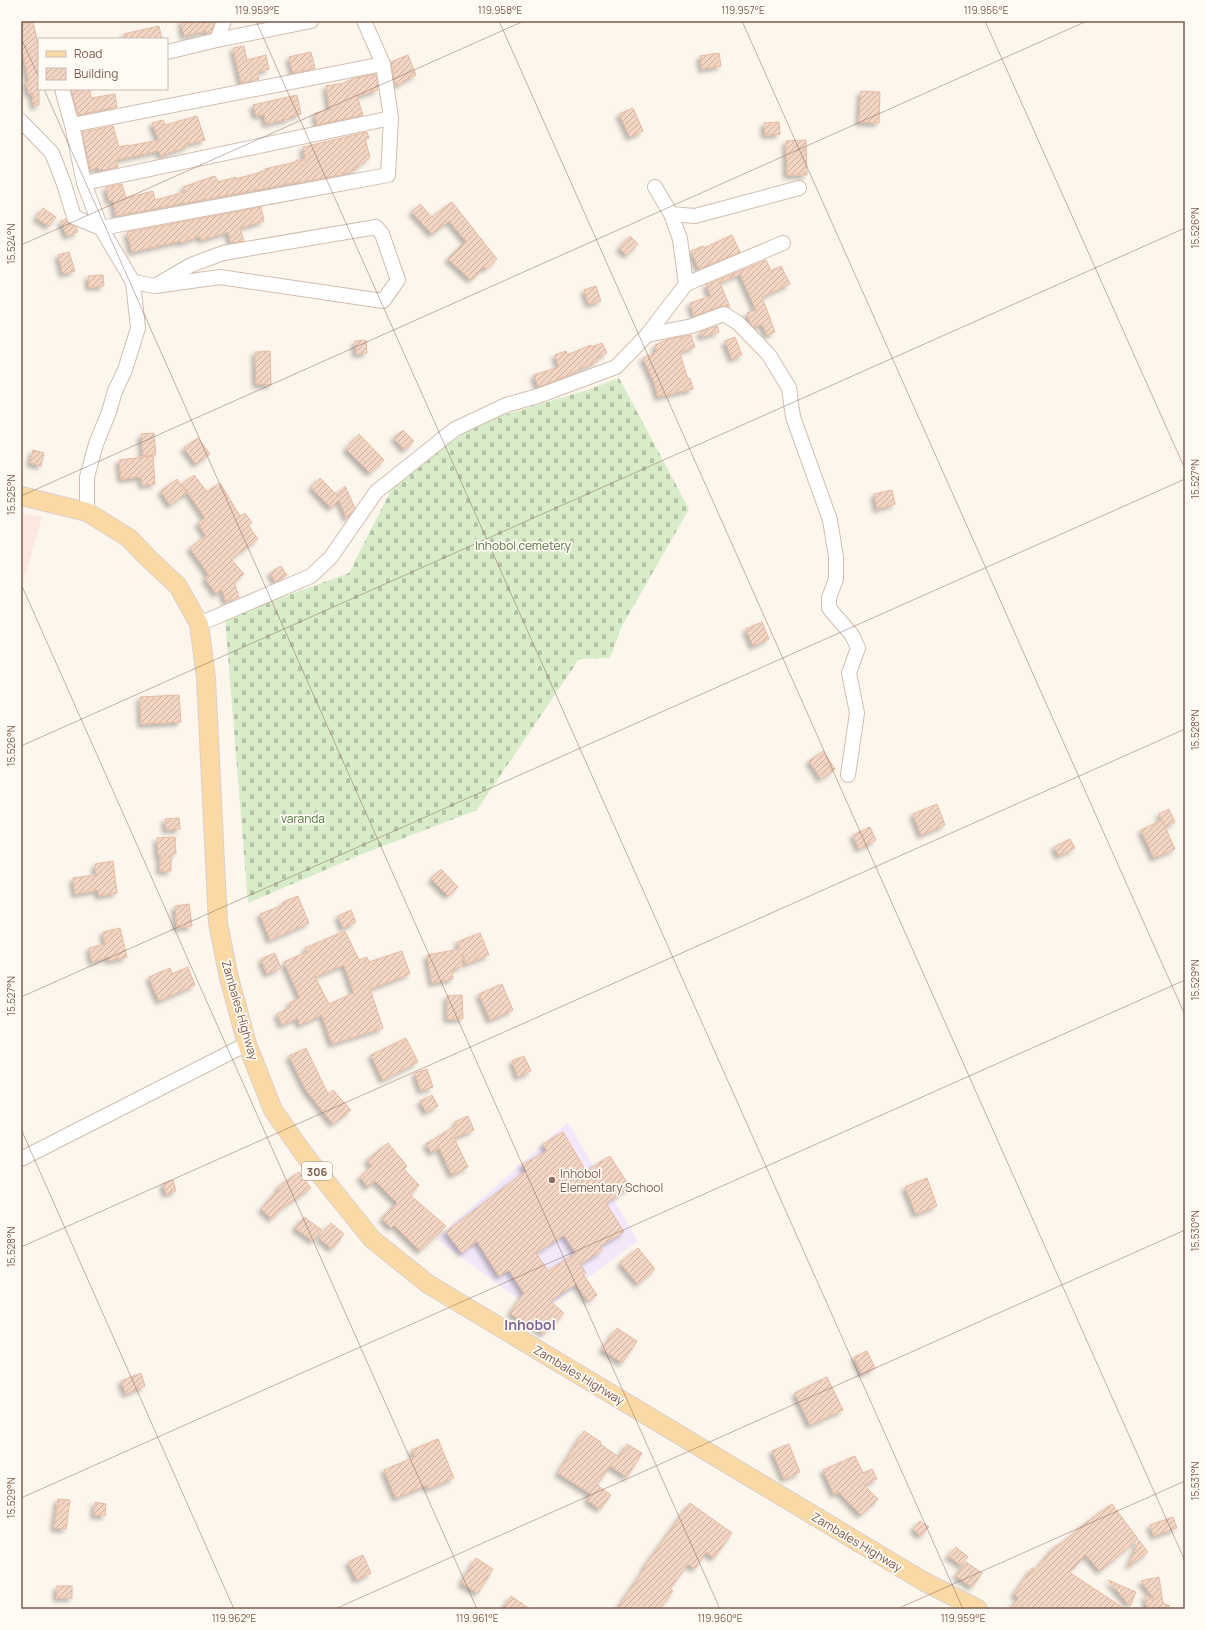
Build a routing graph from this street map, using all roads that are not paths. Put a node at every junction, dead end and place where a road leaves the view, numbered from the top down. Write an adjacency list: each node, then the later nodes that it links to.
1 (224, 21): 4 (street)
2 (311, 21): 4 (street)
3 (364, 21): 6 (street)
4 (217, 40): 5 (street)
5 (168, 52)
6 (383, 64): 8 (street); 10 (street)
7 (62, 90): 10 (street)
8 (391, 118): 11 (street); 15 (street)
9 (21, 121): 15 (street)
10 (72, 126): 11 (street)
11 (84, 183): 15 (street)
12 (655, 187): 14 (street)
13 (799, 188): 14 (street)
14 (671, 214): 18 (street)
15 (100, 228): 17 (street)
16 (783, 243): 18 (street)
17 (133, 282): 19 (street); 22 (street)
18 (686, 284): 20 (street)
19 (155, 286): 19 (street)
20 (647, 335): 23 (street); 24 (street)
21 (21, 496): 22 (main road, Zambales Highway / 306)
22 (87, 512): 23 (main road, Zambales Highway / 306)
23 (199, 624): 25 (main road, Zambales Highway / 306)
24 (848, 775)
25 (246, 1044): 26 (street); 27 (main road, Zambales Highway / 306)
26 (21, 1159)
27 (978, 1609)

